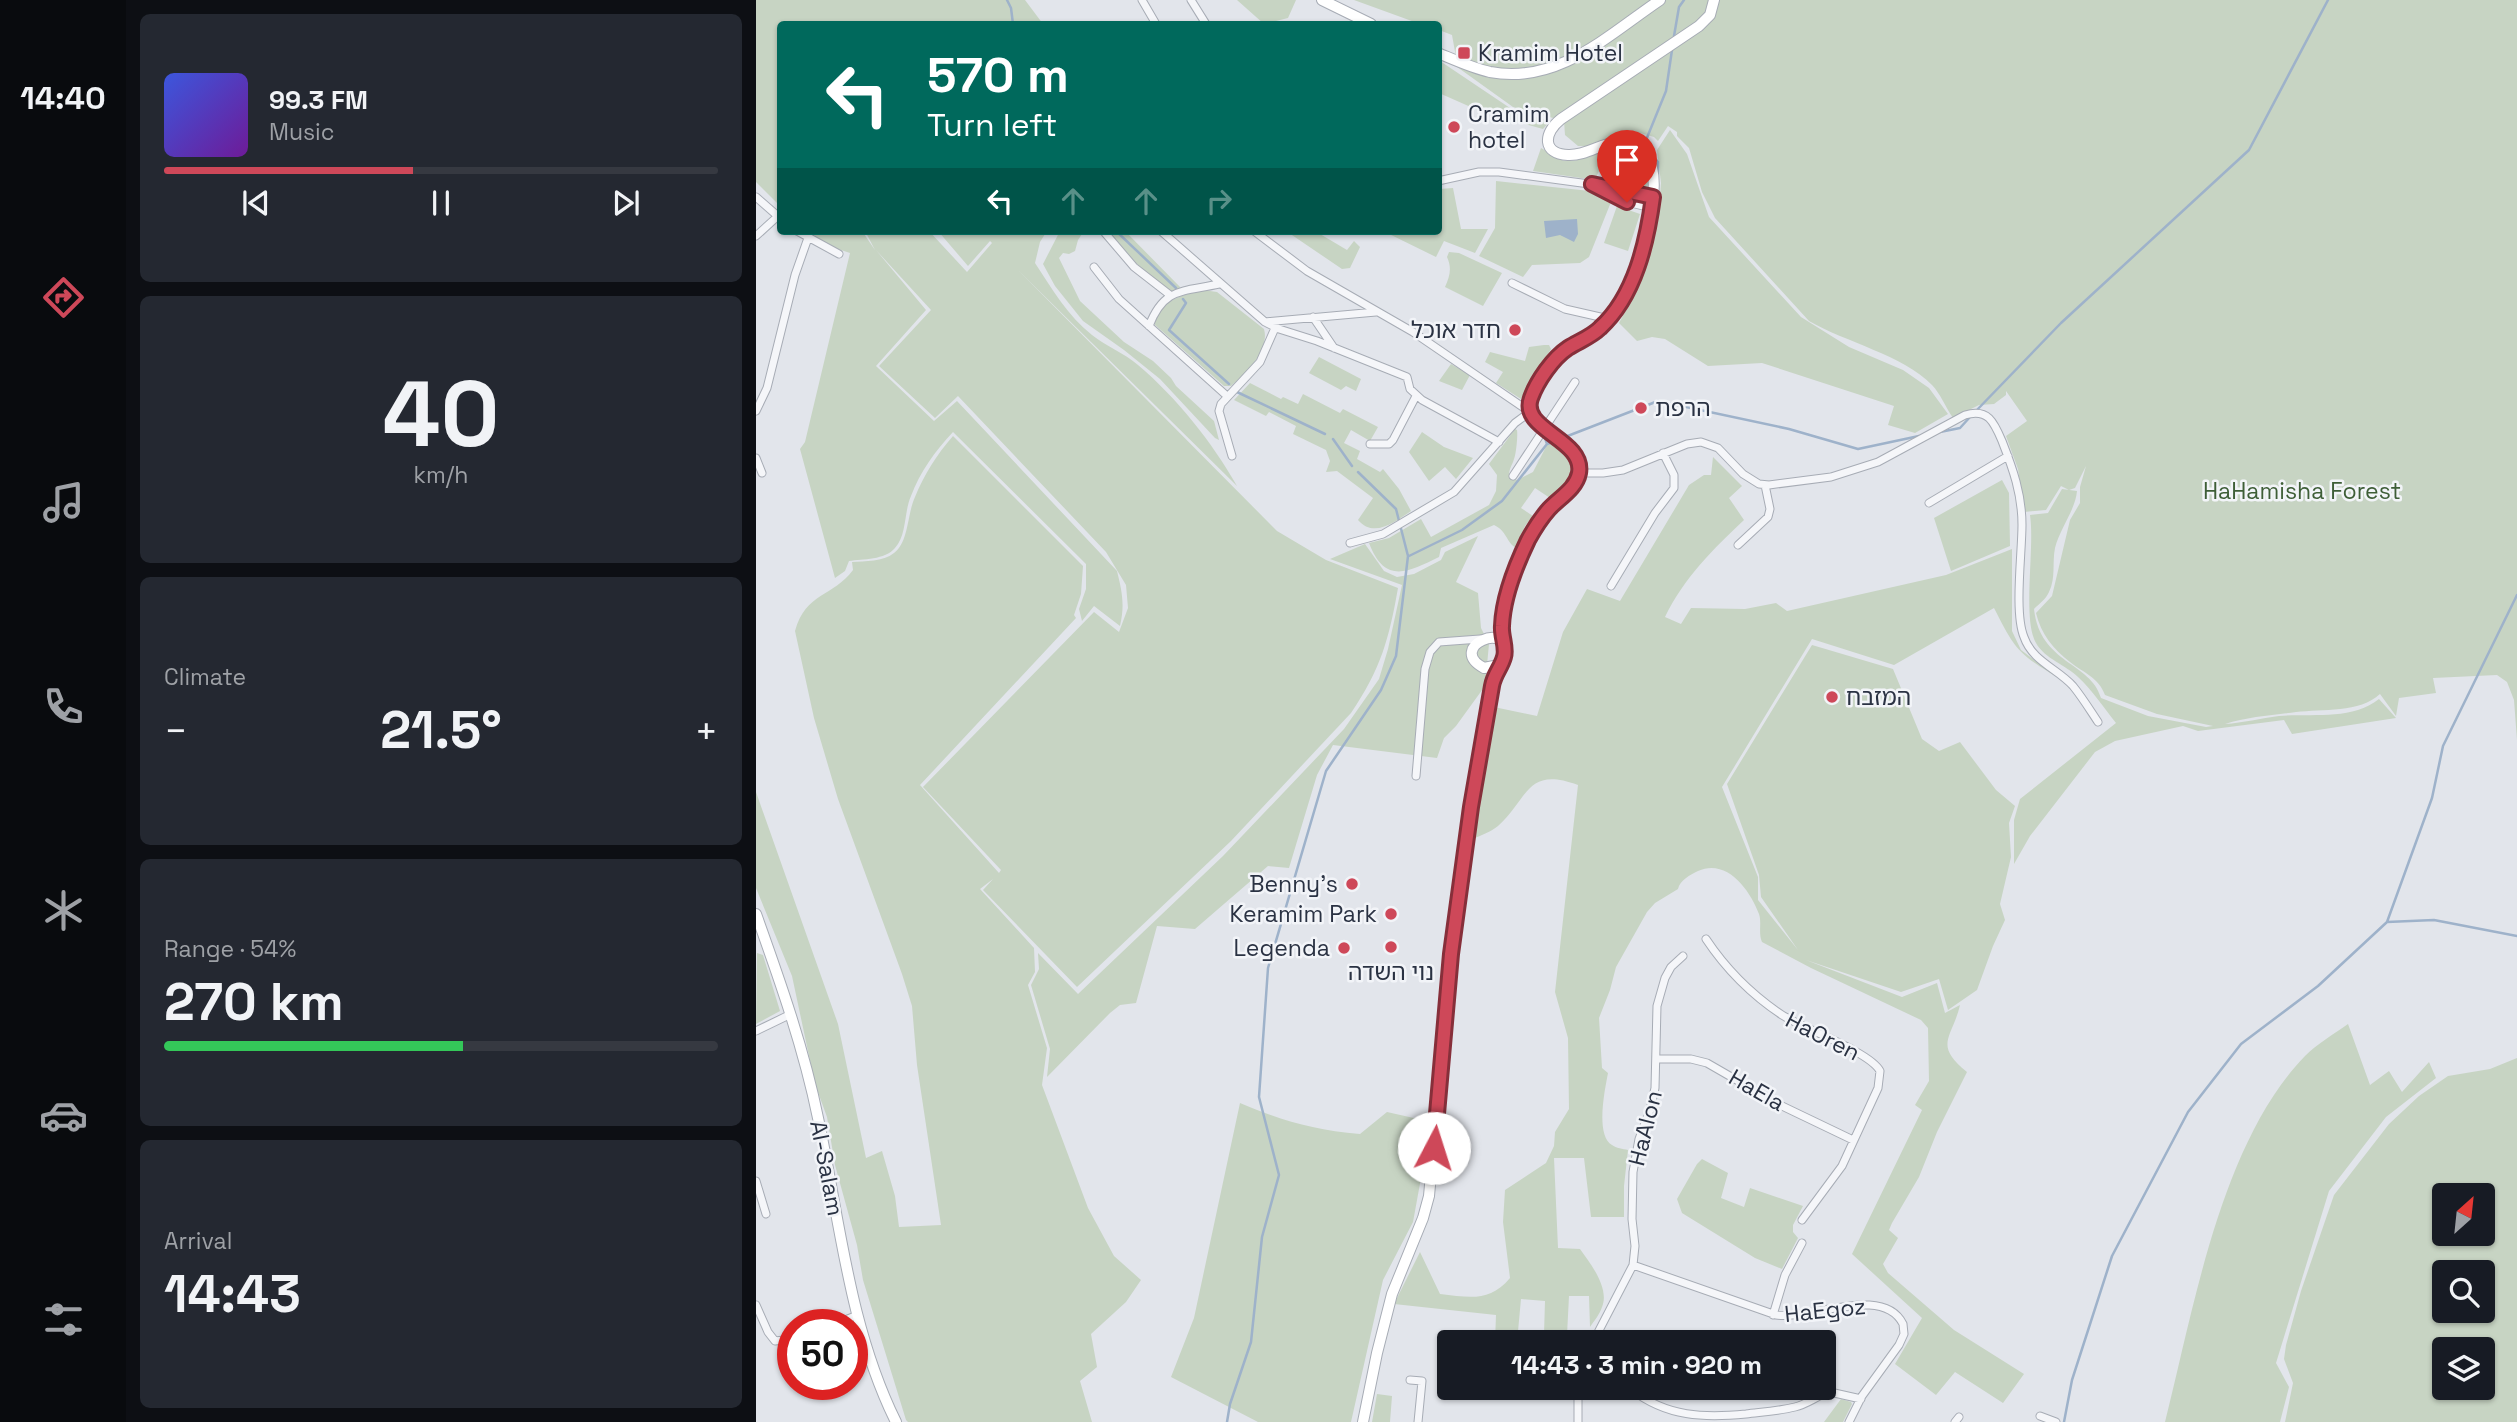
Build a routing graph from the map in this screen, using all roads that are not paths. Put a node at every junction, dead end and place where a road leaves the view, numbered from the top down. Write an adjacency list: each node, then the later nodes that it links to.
1 (1142, 0): 6 (street)
2 (1191, 0): 7 (street)
3 (1322, 0): 8 (main road)
4 (1660, 0): 9 (main road)
5 (1714, 0): 12 (main road)
6 (1154, 21)
7 (1204, 21)
8 (1365, 21)
9 (1442, 55)
10 (1442, 180): 12 (street)
11 (756, 197): 13 (street)
12 (1652, 203): 28 (main road)
13 (777, 215)
14 (777, 219): 19 (street)
15 (803, 235): 20 (street)
16 (1107, 235): 25 (street)
17 (1165, 235): 24 (street)
18 (1260, 235): 26 (street)
19 (756, 236)
20 (808, 238): 21 (street); 36 (street)
21 (839, 254)
22 (1094, 267): 30 (street)
23 (1513, 283): 28 (street)
24 (1219, 284): 25 (street); 29 (street)
25 (1170, 295): 30 (street)
26 (1377, 312): 27 (street); 37 (street)
27 (1313, 317): 29 (street); 32 (street)
28 (1609, 319): 37 (main road)
29 (1265, 322): 31 (street)
30 (1149, 326): 34 (street)
31 (1275, 328): 32 (street); 34 (street)
32 (1334, 348): 35 (street)
33 (1575, 382): 38 (street)
34 (1227, 396): 42 (street)
35 (1416, 396): 39 (street); 40 (street)
36 (756, 411)
37 (1530, 412): 38 (main road); 39 (street)
38 (1545, 428): 46 (main road); 47 (street)
39 (1499, 442): 50 (street)
40 (1370, 444)
41 (1663, 453): 46 (street); 48 (street); 52 (street)
42 (1232, 456)
43 (2008, 456): 48 (street); 49 (street); 60 (street)
44 (756, 458): 45 (street)
45 (762, 473)
46 (1579, 473): 53 (main road)
47 (1513, 476)
48 (1765, 485): 51 (street)
49 (1929, 503)
50 (1350, 543)
51 (1738, 545)
52 (1611, 586)
53 (1503, 613): 54 (main road); 56 (main road)
54 (1484, 638): 55 (street); 56 (main road); 57 (main road)
55 (1455, 642): 57 (street); 61 (street)
56 (1503, 647): 58 (main road)
57 (1477, 662): 58 (main road); 59 (main road)
58 (1499, 665): 59 (main road)
59 (1489, 706): 89 (main road)
60 (2098, 722)
61 (1416, 776)
62 (756, 914): 63 (main road, Al-Salam)
63 (759, 933): 66 (main road, Al-Salam)
64 (1706, 939): 69 (street, HaOren)
65 (1683, 956): 68 (street, HaAlon)
66 (789, 1015): 67 (street); 76 (main road, Al-Salam)
67 (756, 1031)
68 (1656, 1059): 69 (street, HaEla); 74 (street, HaAlon)
69 (1853, 1140): 72 (street, HaOren)
70 (756, 1181): 71 (street)
71 (766, 1214)
72 (1802, 1220)
73 (1802, 1243): 77 (street)
74 (1633, 1265): 77 (street, HaEgoz); 78 (street)
75 (756, 1305): 79 (street)
76 (857, 1309)
77 (1773, 1315): 83 (street, HaEgoz)
78 (1599, 1330)
79 (777, 1341)
80 (868, 1350): 88 (main road, Al-Salam)
81 (1410, 1380): 90 (street)
82 (1836, 1393): 83 (street)
83 (1861, 1399): 92 (street, HaEgoz)
84 (1578, 1400): 91 (street)
85 (1648, 1400): 86 (street)
86 (1813, 1400)
87 (2040, 1416): 93 (street)
88 (896, 1422)
89 (1363, 1422)
90 (1418, 1422)
91 (1578, 1422)
92 (1849, 1422)
93 (2056, 1422)

